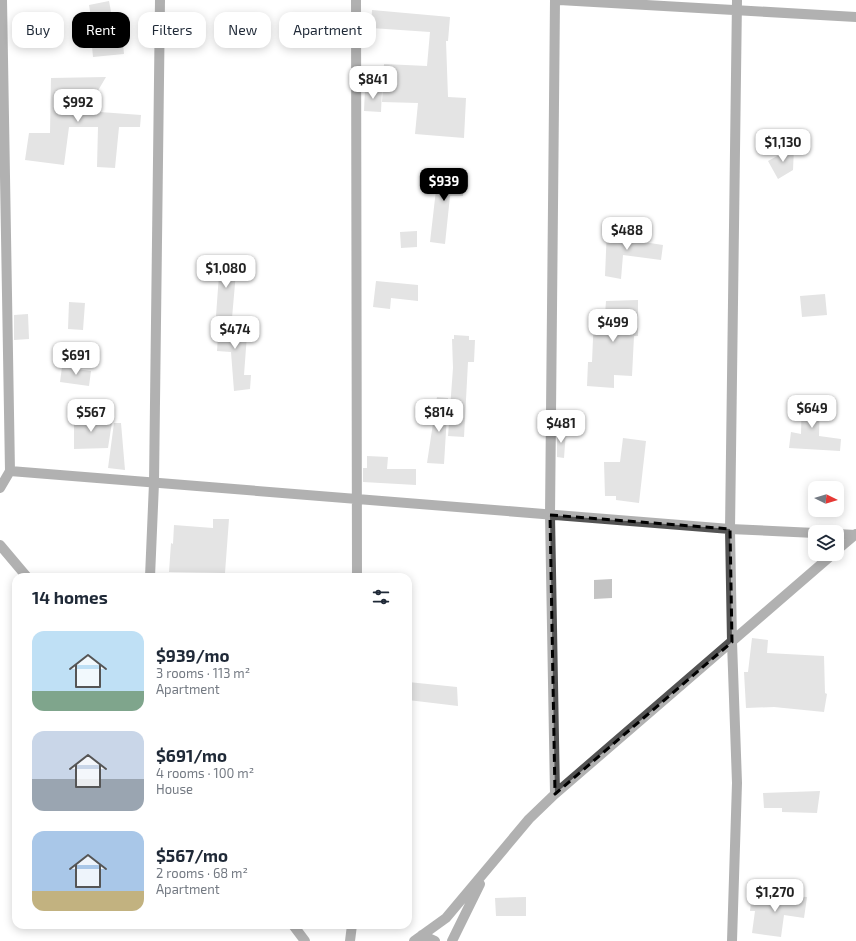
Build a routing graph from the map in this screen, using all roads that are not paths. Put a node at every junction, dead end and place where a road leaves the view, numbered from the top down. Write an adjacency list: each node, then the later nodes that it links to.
1 (2, 0): 9 (street)
2 (160, 0): 10 (street)
3 (356, 0): 12 (street)
4 (555, 0): 13 (street)
5 (559, 0): 7 (street)
6 (737, 0): 7 (street)
7 (737, 11): 8 (street); 14 (street)
8 (856, 17)
9 (10, 471): 10 (street); 11 (street)
10 (154, 483): 12 (street); 22 (street)
11 (0, 488)
12 (358, 499): 13 (street); 23 (street)
13 (550, 515): 14 (street); 25 (street)
14 (730, 529): 15 (street); 24 (street)
15 (808, 533)
16 (844, 534): 17 (street)
17 (856, 535): 19 (street)
18 (0, 544): 21 (street)
19 (844, 544)
20 (825, 561): 24 (street)
21 (24, 573)
22 (150, 573)
23 (357, 573)
24 (732, 642): 25 (street); 34 (street)
25 (555, 794): 26 (street)
26 (488, 868): 29 (street); 33 (street)
27 (296, 929): 30 (street)
28 (352, 929): 31 (street)
29 (418, 938): 32 (street)
30 (305, 941)
31 (350, 941)
32 (435, 941)
33 (452, 941)
34 (732, 941)

